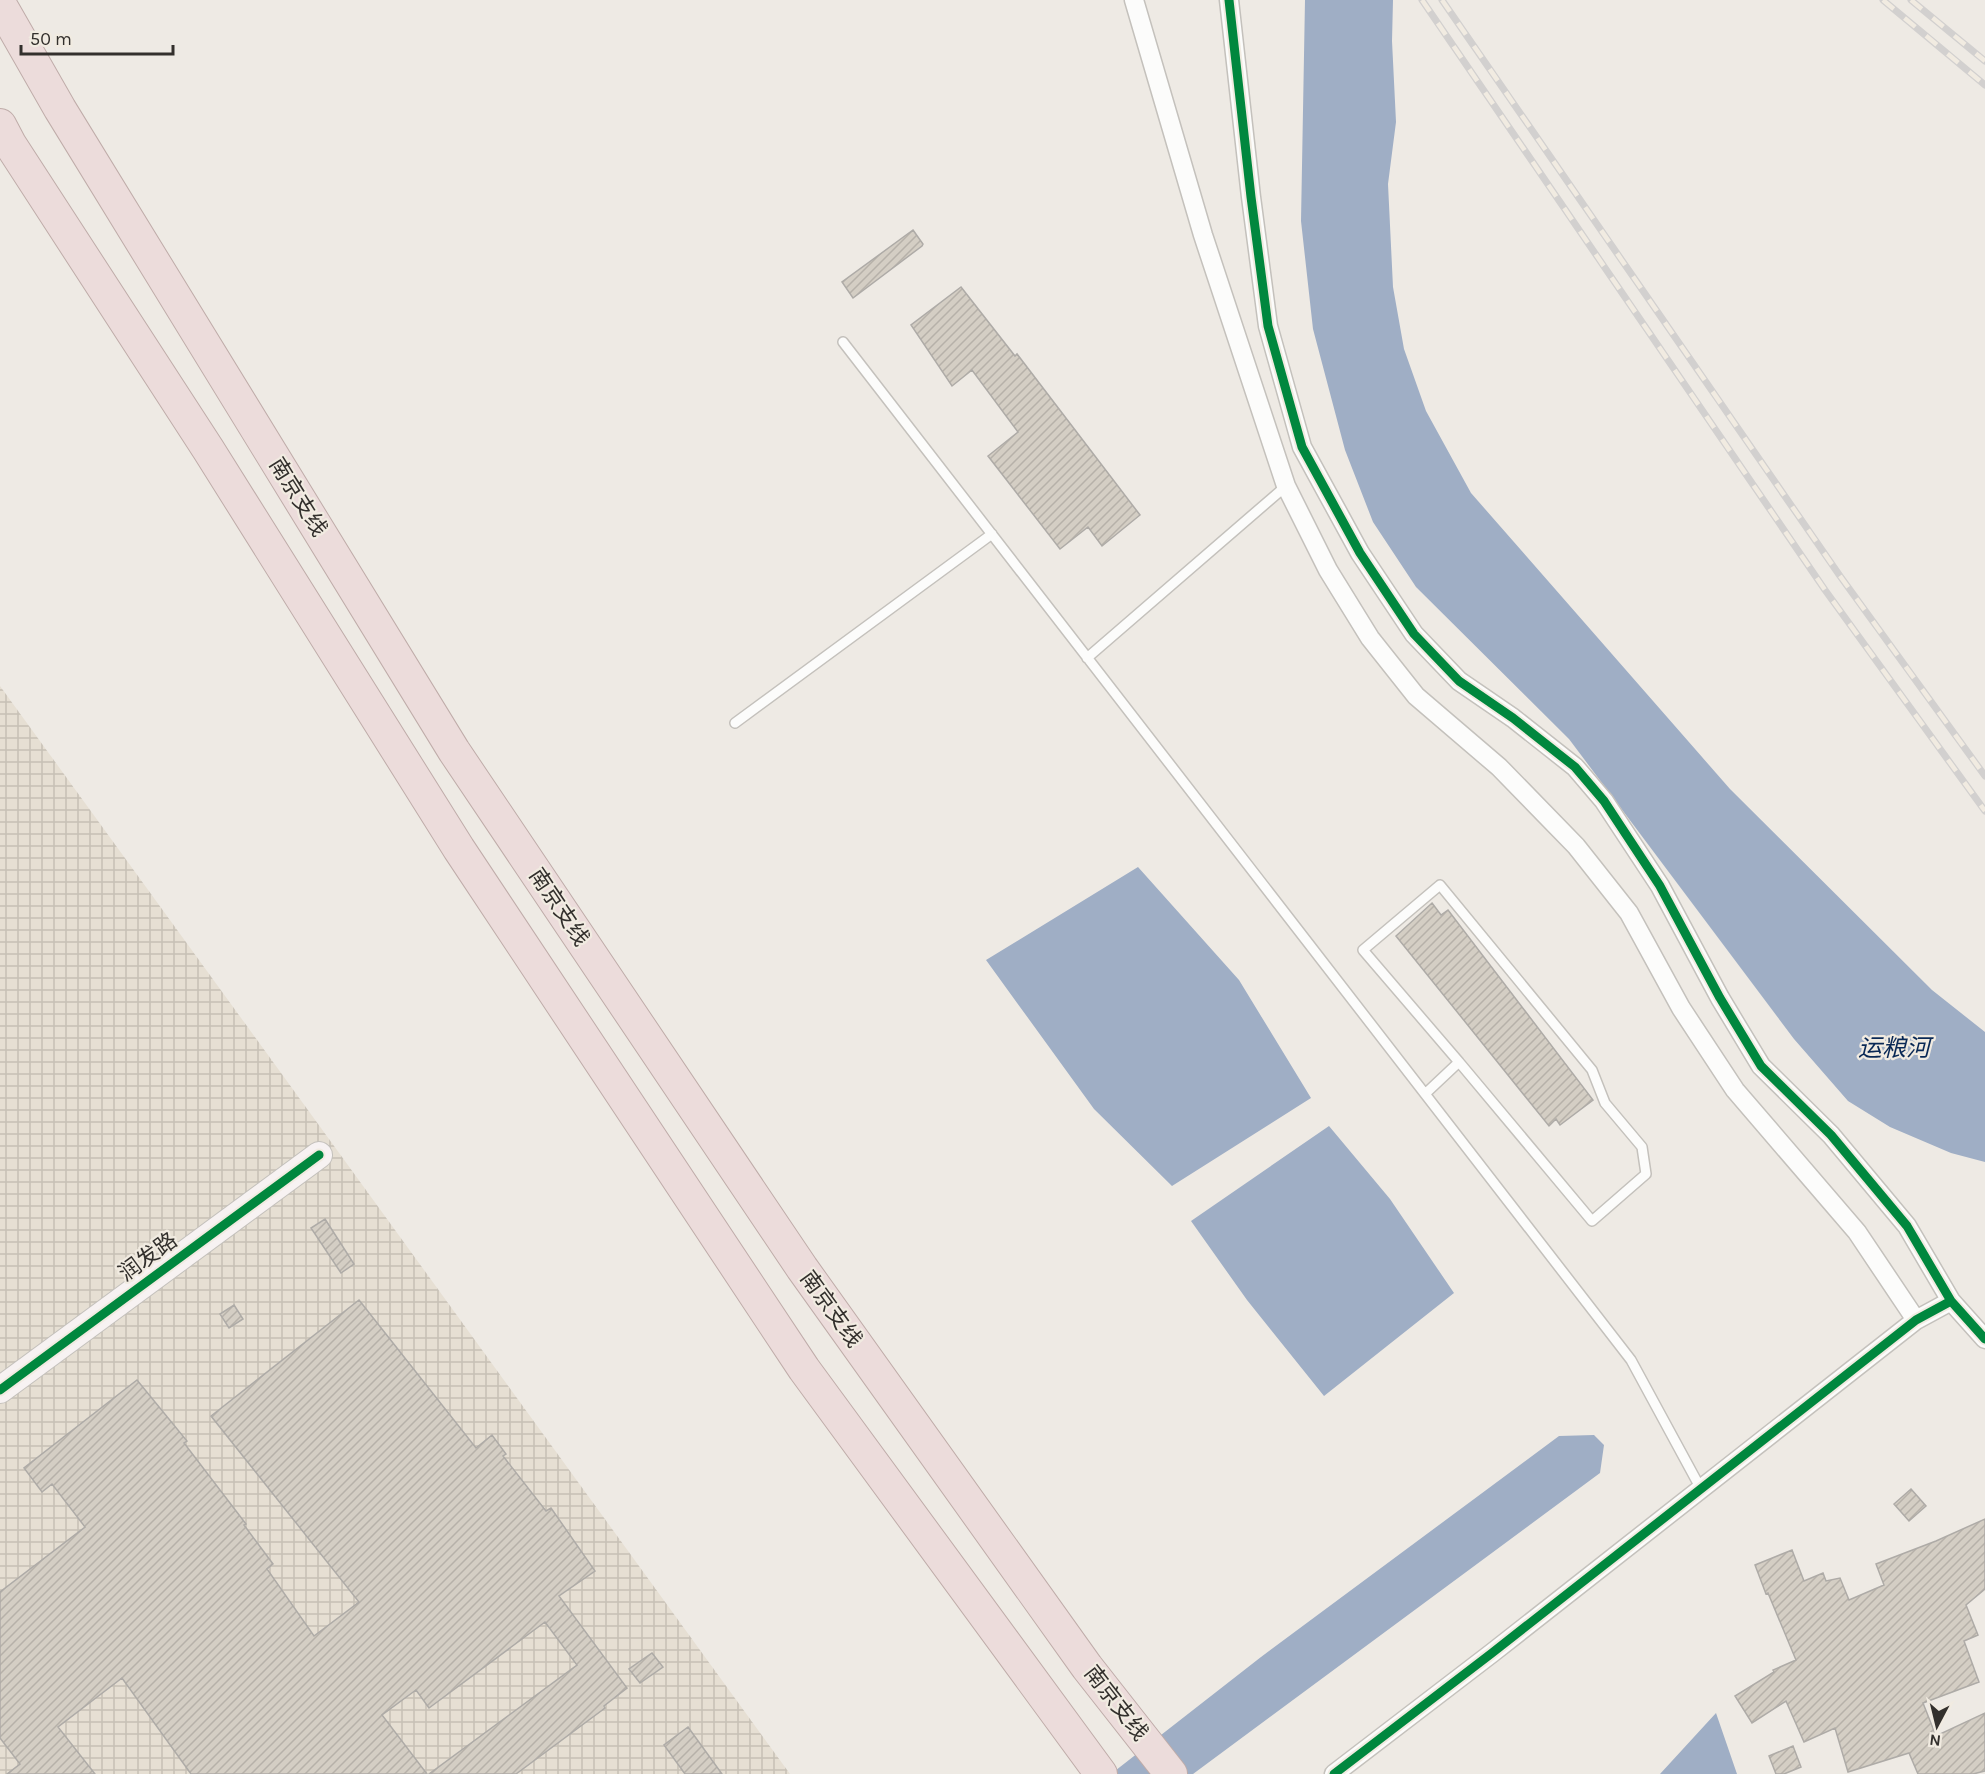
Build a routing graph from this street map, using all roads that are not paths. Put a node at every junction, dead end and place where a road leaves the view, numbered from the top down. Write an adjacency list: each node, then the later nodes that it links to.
1 (1134, 0): 6 (street)
2 (1229, 0): 13 (street)
3 (0, 4): 19 (highway, 南京支线)
4 (0, 125): 18 (highway)
5 (843, 342): 7 (lane)
6 (1286, 486): 8 (lane); 14 (street)
7 (992, 534): 8 (lane); 9 (lane)
8 (1087, 658): 11 (lane)
9 (735, 723)
10 (1459, 1062): 10 (lane); 11 (lane)
11 (1425, 1094): 17 (lane)
12 (319, 1155): 16 (street, 润发路)
13 (1951, 1301): 14 (street); 15 (street)
14 (1916, 1320): 17 (street)
15 (1985, 1339)
16 (0, 1390)
17 (1701, 1489): 20 (street)
18 (1101, 1774)
19 (1171, 1774)
20 (1334, 1774)

